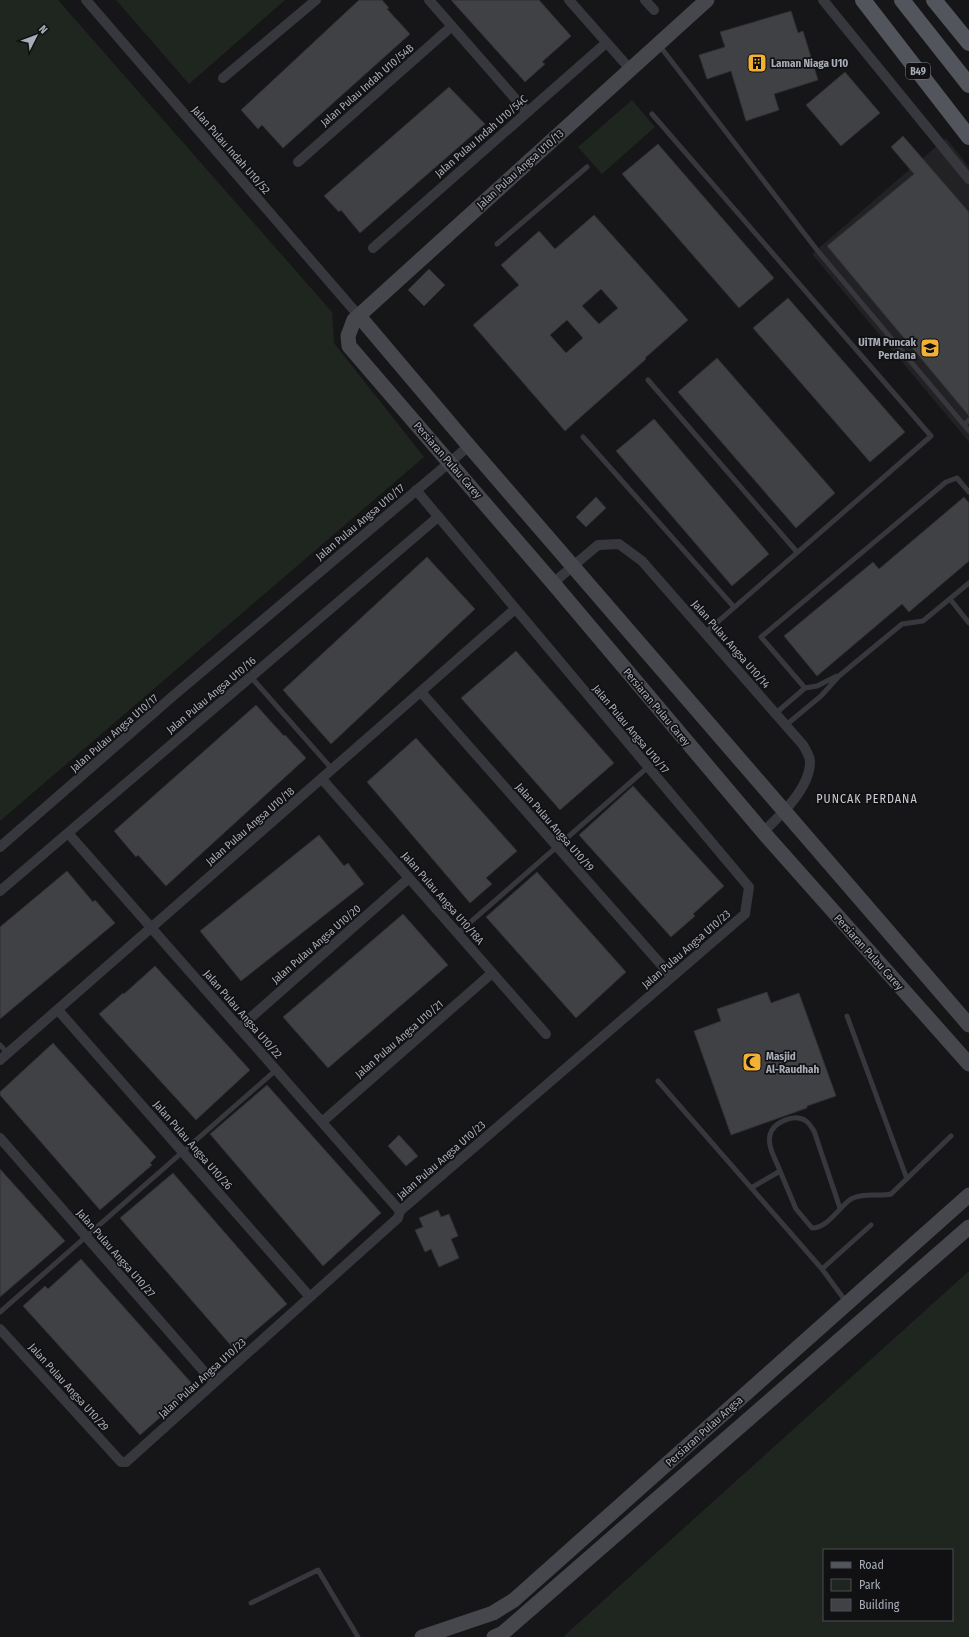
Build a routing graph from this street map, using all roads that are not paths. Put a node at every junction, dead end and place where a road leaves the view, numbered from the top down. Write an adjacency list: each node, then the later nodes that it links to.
1 (86, 0): 27 (street, Jalan Pulau Indah U10/52)
2 (316, 0): 17 (street)
3 (429, 0): 12 (street)
4 (569, 0): 14 (street)
5 (645, 0): 11 (street)
6 (707, 0): 15 (street, Jalan Pulau Angsa U10/13)
7 (823, 0): 24 (street)
8 (902, 0): 18 (main road)
9 (934, 0): 13 (main road)
10 (864, 2): 21 (main road, B49)
11 (654, 10)
12 (452, 26): 19 (street); 22 (street, Jalan Pulau Indah U10/54B)
13 (969, 42)
14 (606, 43): 16 (street); 19 (street, Jalan Pulau Indah U10/54C)
15 (658, 44): 16 (street, Jalan Pulau Angsa U10/13); 31 (lane)
16 (630, 70): 27 (street, Jalan Pulau Angsa U10/13)
17 (223, 78)
18 (969, 85)
19 (527, 112): 26 (street, Jalan Pulau Indah U10/54C)
20 (652, 114): 39 (lane)
21 (969, 137)
22 (298, 162)
23 (586, 167): 25 (lane)
24 (969, 180)
25 (498, 244)
26 (373, 248)
27 (359, 316): 28 (street, Jalan Pulau Angsa U10/13); 34 (street)
28 (350, 346): 35 (street, Persiaran Pulau Carey)
29 (648, 380): 39 (lane)
30 (969, 420): 31 (lane)
31 (964, 424): 32 (lane)
32 (969, 431)
33 (583, 437): 44 (lane)
34 (469, 446): 35 (street); 40 (street)
35 (450, 462): 36 (street); 41 (street, Persiaran Pulau Carey)
36 (416, 490): 38 (street, Jalan Pulau Angsa U10/17); 61 (street, Jalan Pulau Angsa U10/17)
37 (969, 492): 50 (lane)
38 (438, 517): 45 (street, Jalan Pulau Angsa U10/17); 49 (street, Jalan Pulau Angsa U10/16)
39 (797, 552): 44 (lane)
40 (574, 566): 41 (street, Jalan Pulau Angsa U10/14); 47 (street, Jalan Pulau Angsa U10/14); 57 (street)
41 (553, 583): 58 (street, Persiaran Pulau Carey)
42 (969, 583): 43 (lane)
43 (950, 599): 46 (lane); 48 (lane)
44 (734, 607): 47 (lane)
45 (515, 609): 51 (street, Jalan Pulau Angsa U10/18); 54 (street, Jalan Pulau Angsa U10/17)
46 (969, 623)
47 (706, 632): 52 (street, Jalan Pulau Angsa U10/14)
48 (839, 676): 50 (lane); 53 (lane)
49 (251, 677): 55 (lane); 59 (street, Jalan Pulau Angsa U10/16)
50 (805, 688): 52 (lane)
51 (421, 692): 55 (street, Jalan Pulau Angsa U10/18); 60 (street, Jalan Pulau Angsa U10/19)
52 (776, 713): 53 (street, Jalan Pulau Angsa U10/14)
53 (786, 725): 57 (street, Jalan Pulau Angsa U10/14)
54 (648, 767): 60 (lane); 63 (street, Jalan Pulau Angsa U10/17)
55 (332, 769): 56 (street, Jalan Pulau Angsa U10/18)
56 (322, 778): 62 (street, Jalan Pulau Angsa U10/18A); 65 (street, Jalan Pulau Angsa U10/18)
57 (785, 812): 58 (street, Jalan Pulau Angsa U10/14); 71 (street)
58 (763, 832): 76 (street, Persiaran Pulau Carey)
59 (68, 833): 64 (street, Jalan Pulau Angsa U10/16); 65 (street, Jalan Pulau Angsa U10/22)
60 (557, 846): 66 (lane); 68 (street, Jalan Pulau Angsa U10/19)
61 (0, 847)
62 (409, 878): 66 (street, Jalan Pulau Angsa U10/18A); 72 (street, Jalan Pulau Angsa U10/20)
63 (749, 887): 68 (street, Jalan Pulau Angsa U10/23)
64 (0, 891)
65 (151, 928): 69 (street, Jalan Pulau Angsa U10/18); 72 (street, Jalan Pulau Angsa U10/22)
66 (458, 933): 67 (street, Jalan Pulau Angsa U10/18A)
67 (492, 973): 73 (street, Jalan Pulau Angsa U10/18A); 79 (street, Jalan Pulau Angsa U10/21)
68 (672, 977): 88 (street, Jalan Pulau Angsa U10/23)
69 (58, 1010): 75 (street, Jalan Pulau Angsa U10/18); 82 (street, Jalan Pulau Angsa U10/26)
70 (847, 1016): 84 (lane)
71 (969, 1025)
72 (239, 1028): 77 (street, Jalan Pulau Angsa U10/22)
73 (546, 1034)
74 (0, 1044): 75 (lane)
75 (4, 1057)
76 (969, 1064)
77 (276, 1070): 79 (street, Jalan Pulau Angsa U10/22); 82 (lane)
78 (658, 1081): 85 (lane)
79 (322, 1122): 88 (street, Jalan Pulau Angsa U10/22)
80 (951, 1136): 84 (lane)
81 (0, 1138): 91 (street, Jalan Pulau Angsa U10/27)
82 (183, 1152): 91 (lane); 93 (street, Jalan Pulau Angsa U10/26)
83 (780, 1171): 85 (lane); 87 (lane); 87 (lane)
84 (907, 1179): 87 (lane)
85 (751, 1188): 92 (lane)
86 (969, 1195): 94 (street, Persiaran Pulau Angsa)
87 (840, 1208)
88 (400, 1211): 93 (street, Jalan Pulau Angsa U10/23)
89 (871, 1225): 92 (lane)
90 (969, 1227): 101 (street, Persiaran Pulau Angsa)
91 (86, 1237): 95 (lane); 97 (street, Jalan Pulau Angsa U10/27)
92 (822, 1269): 94 (lane)
93 (310, 1297): 97 (street, Jalan Pulau Angsa U10/23)
94 (847, 1304): 100 (street, Persiaran Pulau Angsa)
95 (0, 1312)
96 (0, 1329): 98 (street, Jalan Pulau Angsa U10/29)
97 (214, 1383): 98 (street, Jalan Pulau Angsa U10/23)
98 (121, 1462)
99 (251, 1603): 102 (lane)
100 (493, 1613): 101 (street); 103 (street, Persiaran Pulau Angsa)
101 (499, 1635)
102 (358, 1637)
103 (422, 1637)

